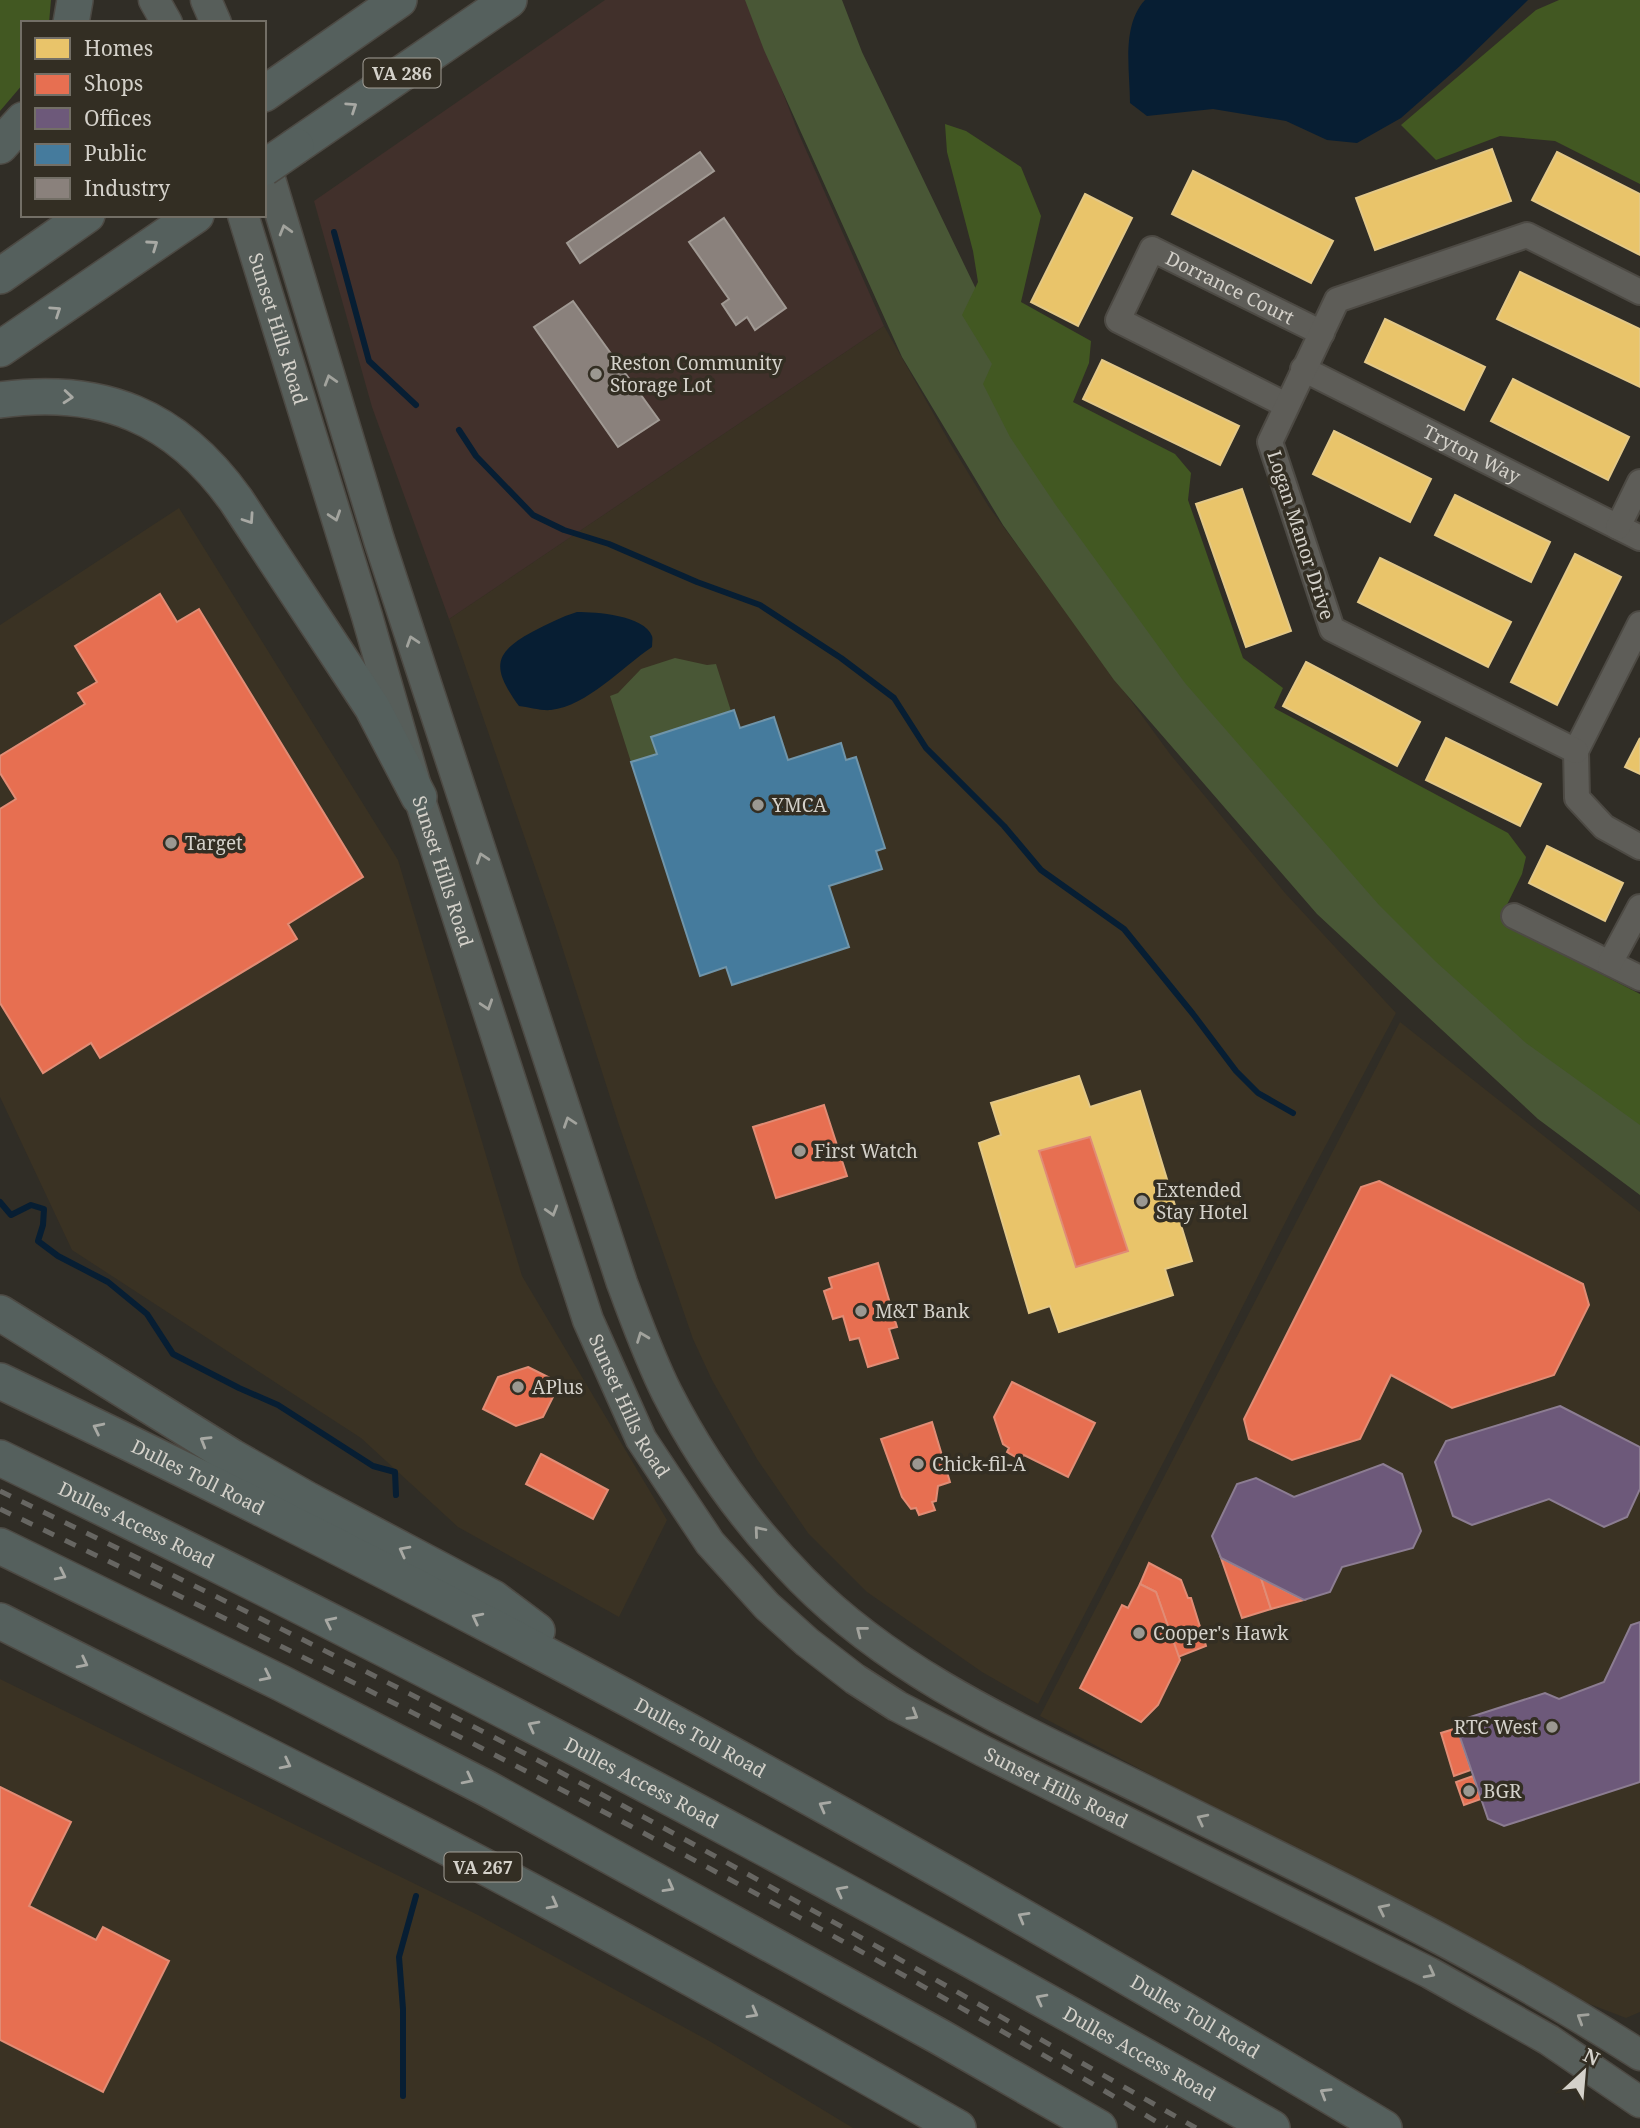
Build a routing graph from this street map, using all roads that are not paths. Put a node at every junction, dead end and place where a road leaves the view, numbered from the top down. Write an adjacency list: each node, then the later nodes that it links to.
1 (75, 0): 7 (highway)
2 (154, 0): 8 (main road)
3 (206, 0): 9 (main road)
4 (399, 0): 6 (highway, VA 286)
5 (509, 0): 14 (highway, VA 286, one-way to 5, bridge)
6 (378, 11): 10 (highway, VA 286)
7 (71, 21)
8 (166, 21)
9 (215, 21)
10 (270, 90)
11 (21, 122): 12 (highway)
12 (0, 146)
13 (266, 166): 42 (main road, Sunset Hills Road, one-way to 13)
14 (266, 167)
15 (84, 217): 18 (highway)
16 (193, 217): 21 (highway, one-way to 16)
17 (244, 217): 30 (main road, Sunset Hills Road, one-way to 30)
18 (0, 276)
19 (1640, 292): 20 (street, Logan Manor Drive)
20 (1322, 334): 22 (street, Logan Manor Drive); 24 (street, Dorrance Court)
21 (0, 349)
22 (1303, 369): 24 (street, Logan Manor Drive); 26 (street, Tryton Way)
23 (0, 400): 30 (highway, one-way to 30)
24 (1286, 405): 29 (street, Logan Manor Drive)
25 (1640, 482): 26 (street)
26 (1618, 527): 27 (street, Tryton Way)
27 (1640, 538)
28 (1640, 624): 29 (street)
29 (1576, 751): 31 (street)
30 (419, 797): 43 (main road, Sunset Hills Road, one-way to 43)
31 (1640, 847)
32 (1640, 907): 34 (street)
33 (1514, 916): 34 (street)
34 (1610, 963): 35 (street)
35 (1640, 978)
36 (0, 1312): 41 (highway, one-way to 36)
37 (0, 1381): 41 (highway, Dulles Toll Road, one-way to 37)
38 (0, 1458): 46 (highway, Dulles Access Road, one-way to 38)
39 (0, 1546): 45 (highway, one-way to 45)
40 (0, 1621): 44 (highway, VA 267, one-way to 44)
41 (624, 1696): 47 (highway, Dulles Toll Road, one-way to 41)
42 (1640, 2055)
43 (1635, 2087)
44 (958, 2128)
45 (1099, 2128)
46 (1272, 2128)
47 (1384, 2128)

